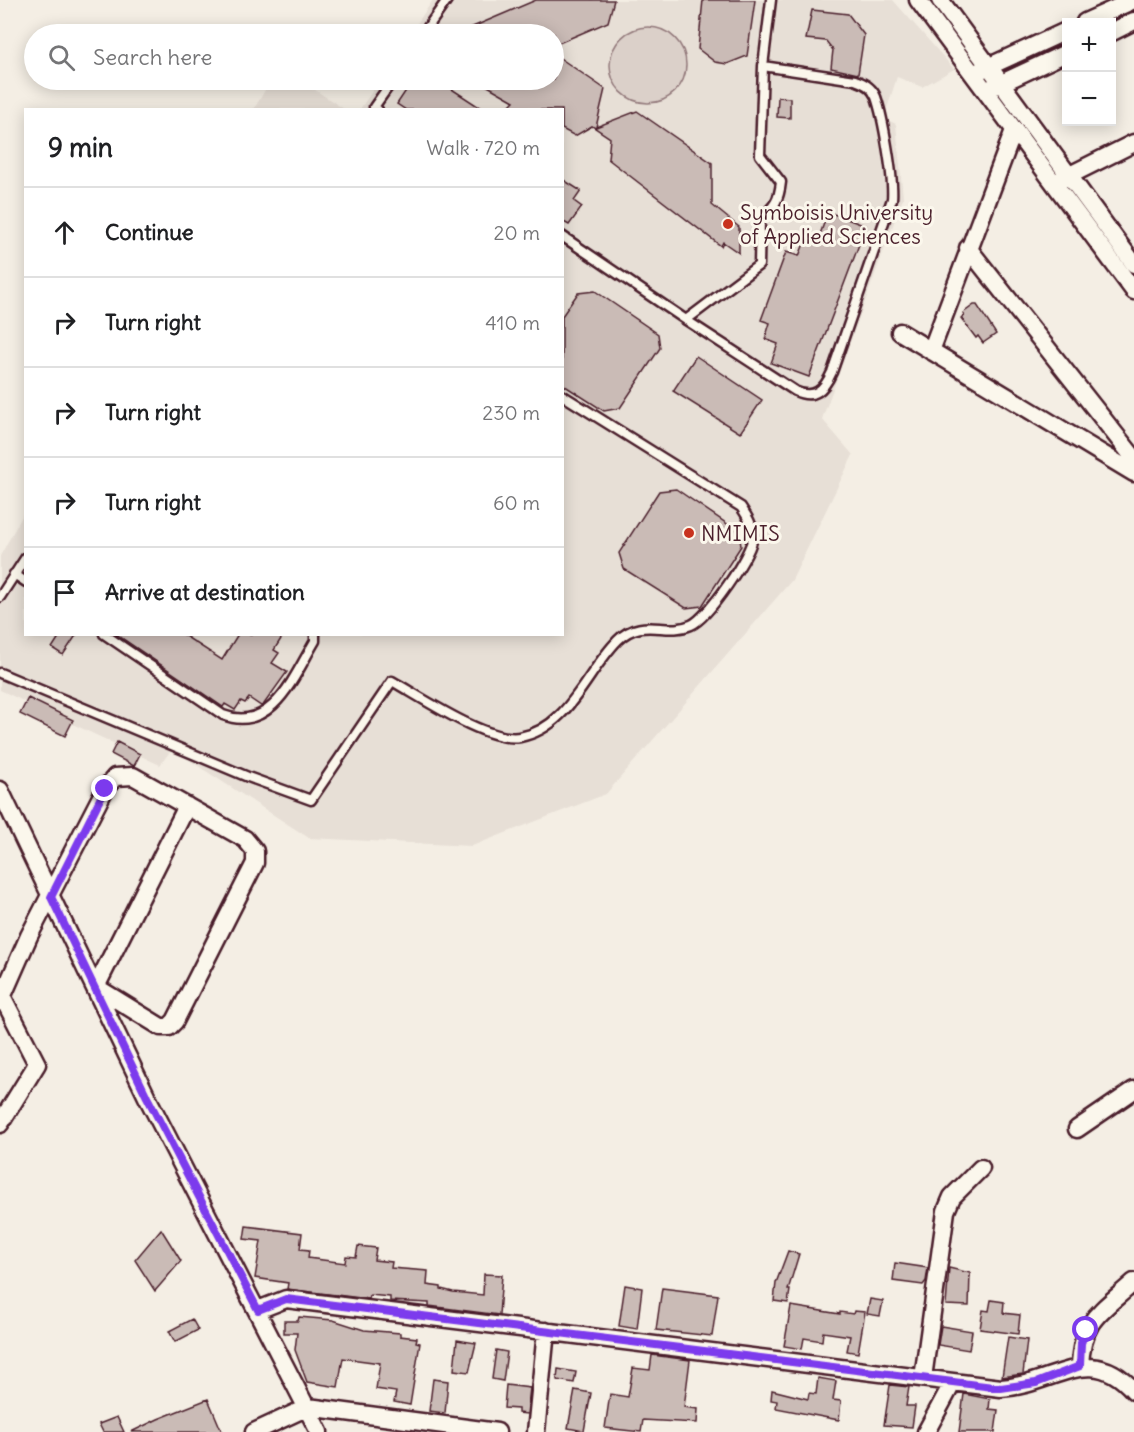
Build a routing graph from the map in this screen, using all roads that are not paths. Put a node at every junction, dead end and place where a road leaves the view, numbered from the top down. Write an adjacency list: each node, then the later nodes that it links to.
1 (447, 0): 8 (lane)
2 (771, 0): 12 (lane)
3 (918, 0): 13 (street)
4 (940, 0): 13 (street)
5 (1134, 0): 6 (street)
6 (1094, 18)
7 (1134, 21): 9 (street)
8 (430, 24)
9 (1116, 30)
10 (1062, 33): 13 (street)
11 (1062, 55): 14 (street)
12 (763, 66): 24 (lane); 24 (lane)
13 (980, 70): 14 (street)
14 (993, 87): 17 (street); 19 (street)
15 (386, 90): 16 (lane)
16 (375, 108)
17 (1014, 130): 19 (street); 21 (street)
18 (1134, 142): 19 (street)
19 (1061, 179): 22 (street)
20 (564, 237): 24 (lane)
21 (969, 248): 26 (street); 28 (street)
22 (1128, 261): 23 (street)
23 (1134, 291)
24 (686, 320)
25 (900, 332): 26 (street)
26 (931, 351): 29 (street)
27 (564, 396): 36 (lane)
28 (1132, 453)
29 (1134, 473)
30 (24, 560): 31 (lane)
31 (14, 574): 32 (lane); 33 (lane)
32 (24, 581)
33 (0, 597)
34 (107, 636): 35 (lane)
35 (315, 636)
36 (0, 673)
37 (0, 790): 39 (street)
38 (187, 806): 39 (street); 40 (street); 40 (street)
39 (51, 897): 40 (street); 41 (street)
40 (96, 987): 47 (street)
41 (1, 999): 43 (street)
42 (1134, 1090): 44 (street)
43 (0, 1124)
44 (1077, 1129)
45 (981, 1168): 50 (street)
46 (1134, 1282): 49 (street)
47 (258, 1310): 48 (street); 53 (street)
48 (546, 1331): 50 (street); 57 (street)
49 (1080, 1366): 51 (street); 52 (street)
50 (923, 1378): 51 (street)
51 (953, 1382): 58 (street)
52 (1134, 1391)
53 (308, 1407): 54 (street); 55 (street); 56 (street)
54 (254, 1432)
55 (319, 1432)
56 (497, 1432)
57 (536, 1432)
58 (926, 1432)

